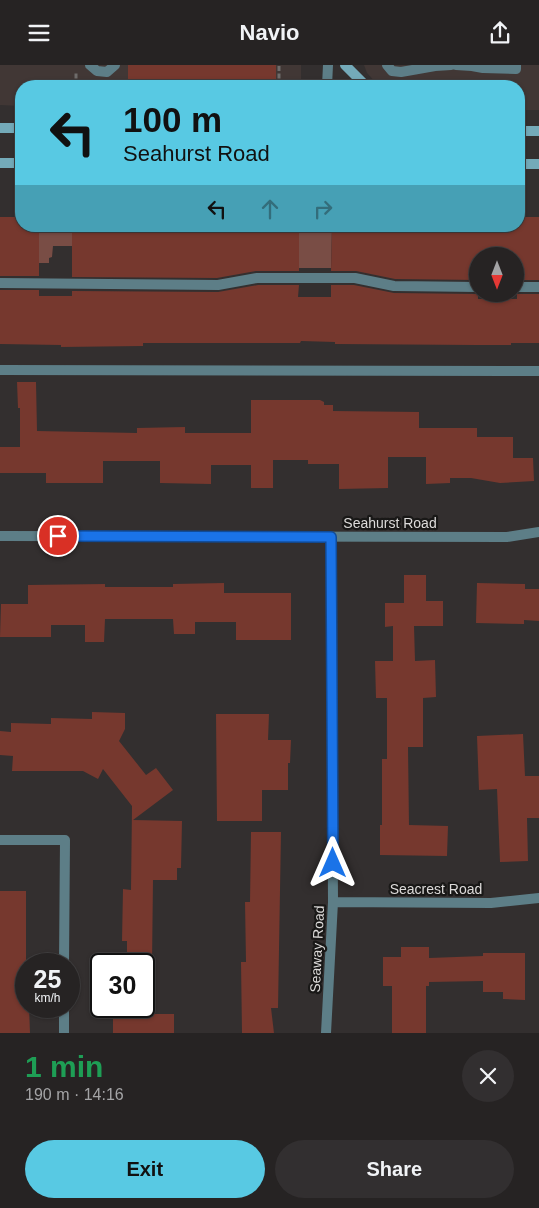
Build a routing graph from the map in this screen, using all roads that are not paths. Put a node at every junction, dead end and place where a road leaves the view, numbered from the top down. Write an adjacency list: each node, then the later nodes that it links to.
1 (90, 65): 2 (street)
2 (115, 65)
3 (328, 65): 9 (street)
4 (344, 65): 10 (main road)
5 (386, 65): 6 (street)
6 (451, 65)
7 (456, 65): 8 (street)
8 (516, 67)
9 (327, 80)
10 (360, 80)
11 (0, 128): 12 (main road)
12 (15, 128)
13 (525, 131): 14 (main road)
14 (539, 131)
15 (0, 163): 16 (main road)
16 (15, 163)
17 (525, 164): 18 (main road)
18 (539, 164)
19 (0, 283): 20 (street)
20 (469, 287)
21 (524, 287): 22 (street)
22 (539, 287)
23 (0, 370): 24 (street)
24 (539, 371)
25 (539, 532): 27 (street, Seahurst Road)
26 (0, 535): 27 (street, Seahurst Road)
27 (331, 537): 30 (street, Seaway Road)
28 (0, 840): 31 (street)
29 (539, 899): 30 (street, Seacrest Road)
30 (333, 902): 34 (street, Seaway Road)
31 (64, 953)
32 (64, 1018): 33 (street)
33 (64, 1033)
34 (326, 1033)

